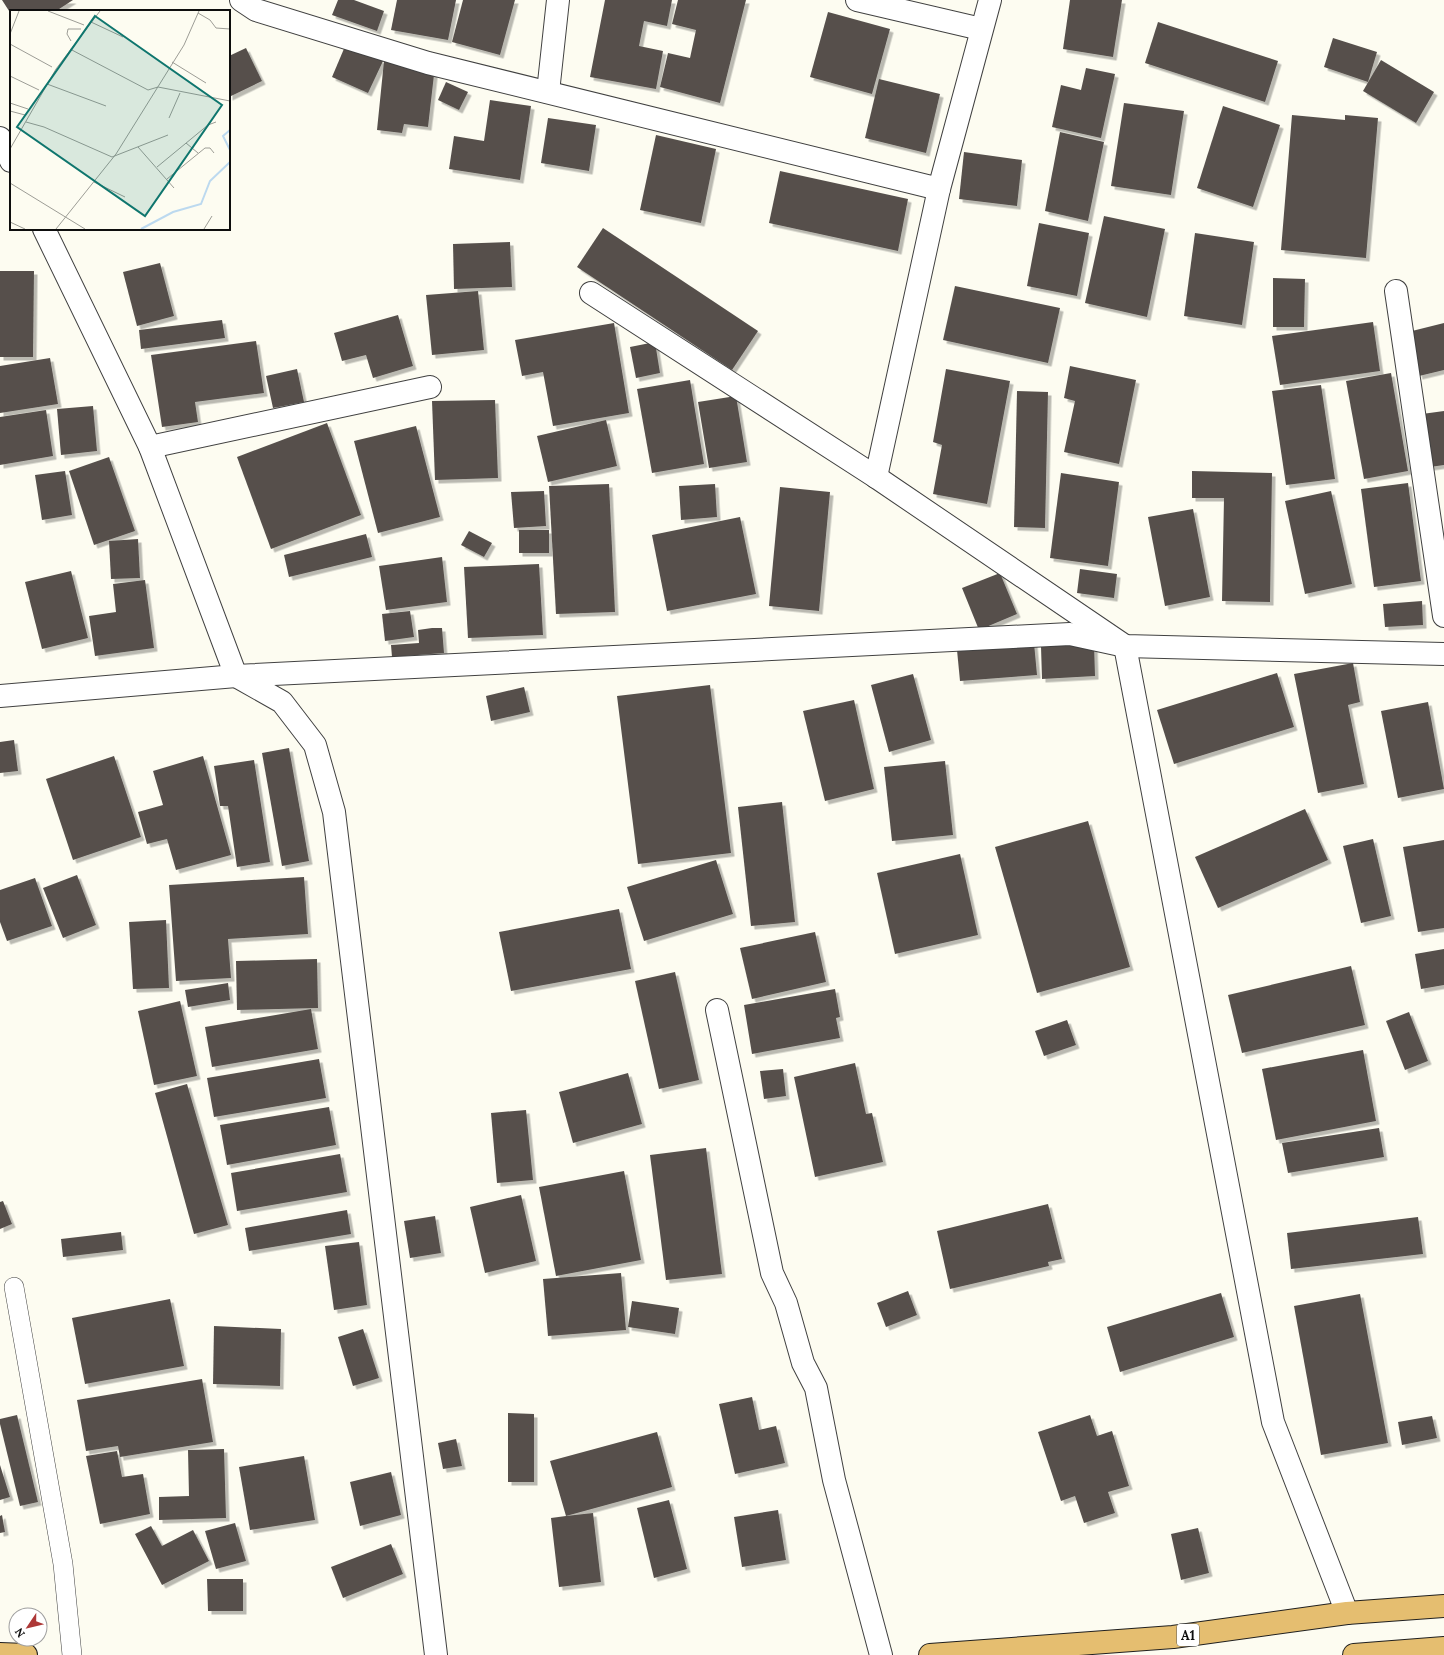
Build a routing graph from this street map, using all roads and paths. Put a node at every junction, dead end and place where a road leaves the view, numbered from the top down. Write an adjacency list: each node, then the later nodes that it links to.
1 (241, 0): 6 (street)
2 (558, 0): 6 (street)
3 (857, 0): 5 (street)
4 (990, 0): 5 (street)
5 (981, 29): 9 (street)
6 (548, 92): 9 (street)
7 (0, 138): 8 (street)
8 (10, 159)
9 (939, 188): 15 (street)
10 (44, 230): 14 (street)
11 (1396, 291): 16 (street)
12 (591, 293): 15 (street)
13 (430, 387): 14 (street)
14 (150, 447): 19 (street)
15 (876, 477): 17 (street)
16 (1444, 616)
17 (1125, 646): 18 (street); 19 (street); 24 (street)
18 (1444, 654)
19 (236, 676): 20 (street); 29 (street)
20 (0, 696)
21 (717, 1010): 30 (street)
22 (14, 1287): 28 (lane)
23 (1444, 1606): 24 (highway, A1)
24 (1347, 1613): 31 (highway, A1)
25 (1444, 1648): 32 (highway)
26 (0, 1654): 27 (highway)
27 (26, 1655)
28 (72, 1655)
29 (436, 1655)
30 (881, 1655)
31 (930, 1655)
32 (1354, 1655)

